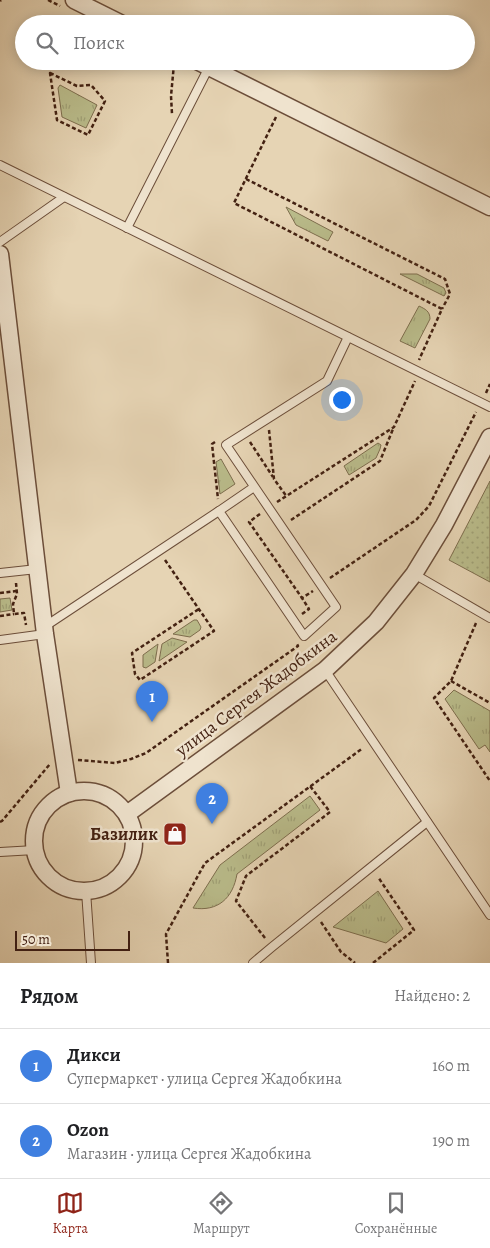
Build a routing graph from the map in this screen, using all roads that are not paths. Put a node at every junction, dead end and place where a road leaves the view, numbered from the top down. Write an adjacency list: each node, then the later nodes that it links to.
1 (74, 0): 2 (street)
2 (104, 15)
3 (200, 70): 8 (lane)
4 (215, 70): 7 (street)
5 (0, 165): 6 (lane)
6 (64, 197): 8 (lane); 9 (lane)
7 (490, 207)
8 (127, 228): 11 (lane)
9 (0, 242)
10 (0, 254): 16 (street)
11 (348, 337): 12 (lane); 14 (lane)
12 (490, 407)
13 (490, 437): 18 (street, улица Сергея Жадобкина)
14 (254, 487): 15 (lane); 15 (lane)
15 (219, 511): 20 (lane)
16 (37, 569): 17 (lane); 20 (street)
17 (0, 573)
18 (414, 574): 19 (lane); 22 (street, улица Сергея Жадобкина)
19 (490, 618)
20 (45, 631): 21 (lane); 23 (street)
21 (0, 640)
22 (325, 670): 24 (street, улица Сергея Жадобкина); 25 (lane)
23 (69, 793): 24 (street); 26 (street)
24 (127, 814): 28 (street)
25 (427, 822): 29 (lane); 31 (lane)
26 (35, 850): 27 (lane); 28 (street)
27 (0, 852)
28 (86, 892): 30 (lane)
29 (490, 915)
30 (91, 963)
31 (253, 963)

